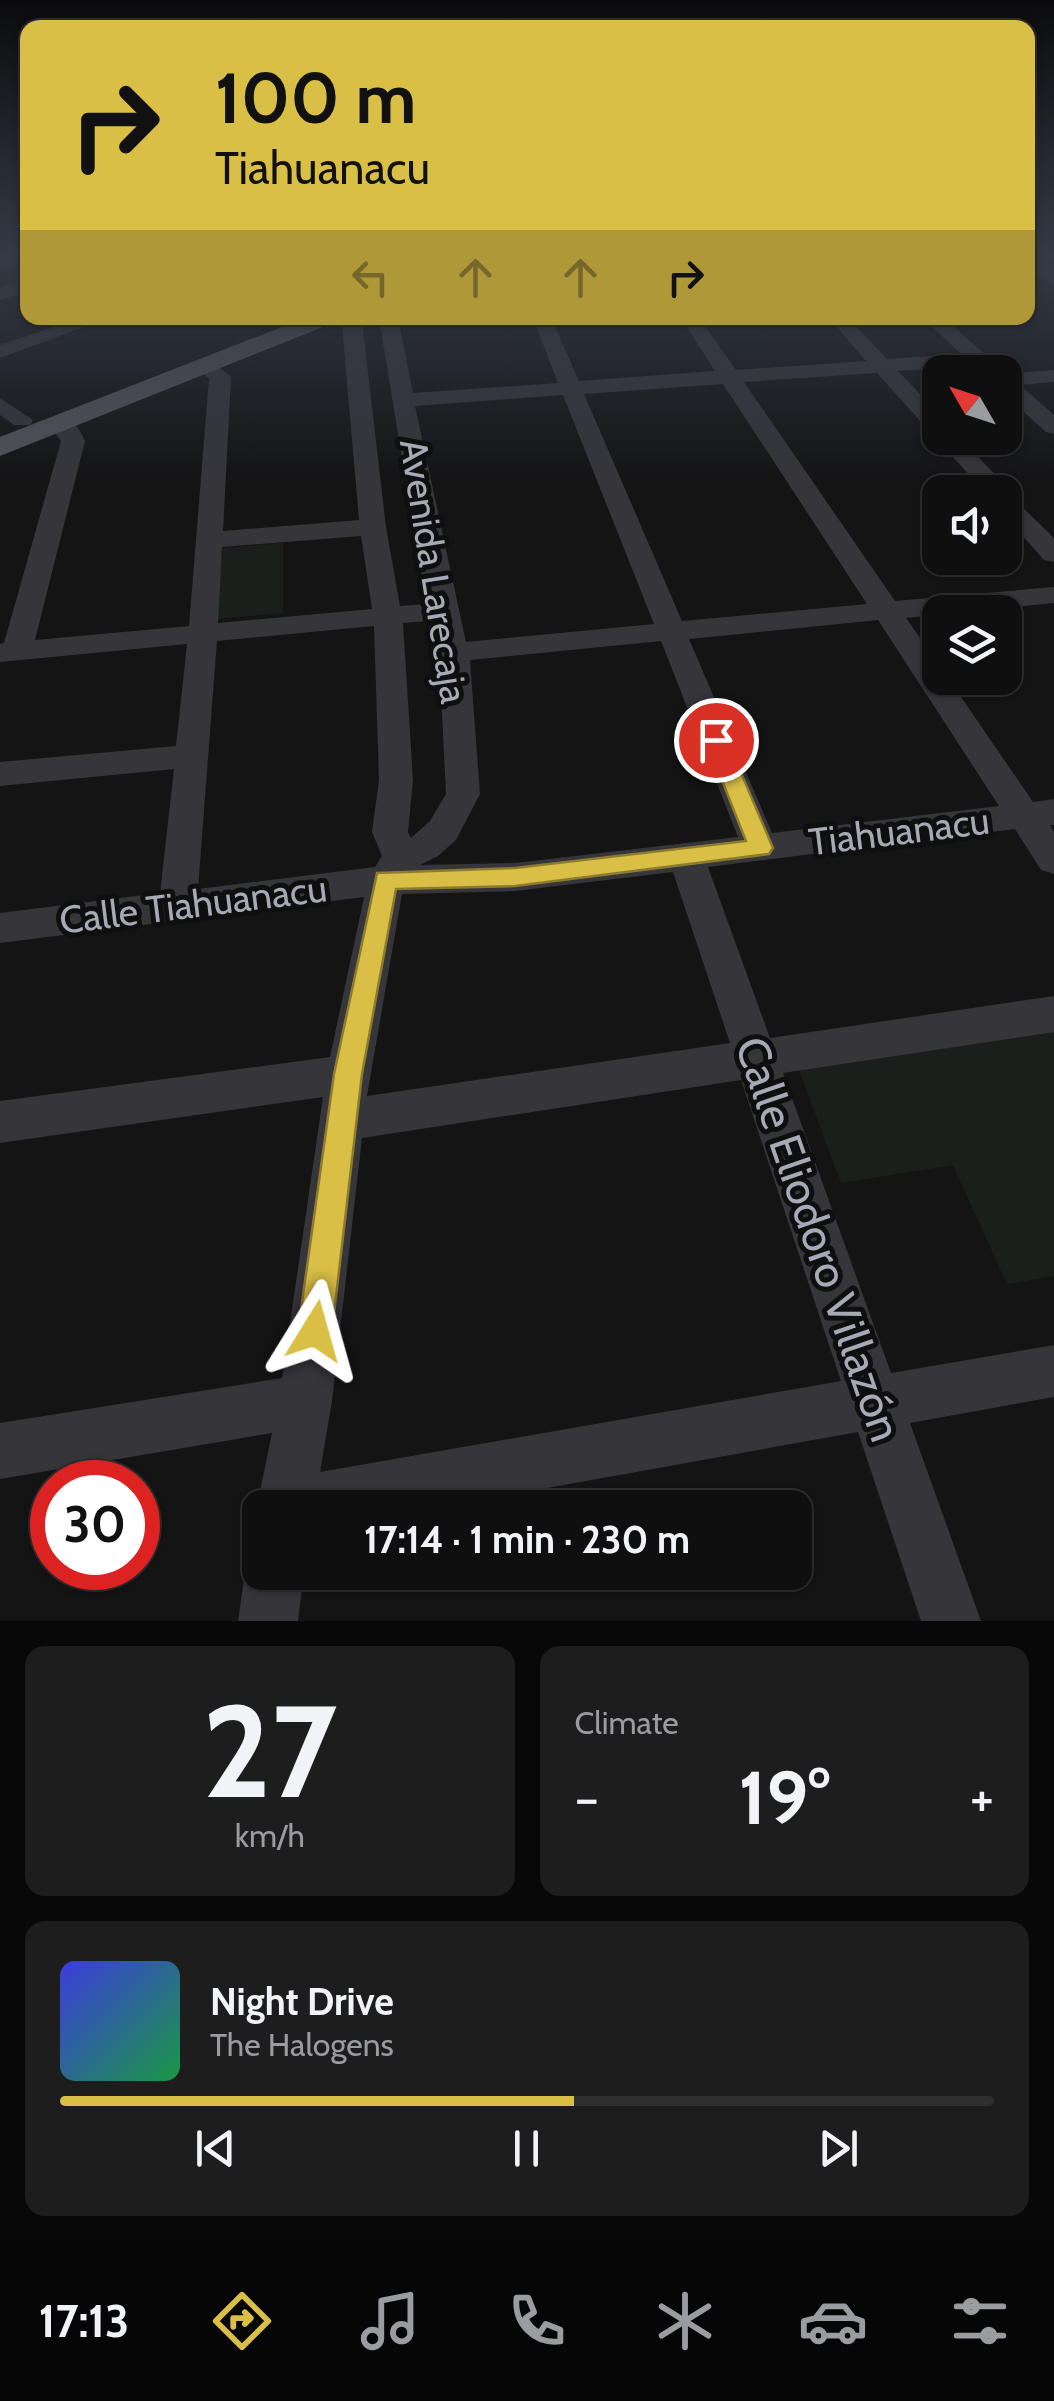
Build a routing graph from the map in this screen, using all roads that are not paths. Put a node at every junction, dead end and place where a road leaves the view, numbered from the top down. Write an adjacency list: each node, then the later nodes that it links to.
1 (64, 330): 10 (street)
2 (253, 330): 22 (main road)
3 (311, 330): 12 (main road)
4 (347, 330): 29 (street, Avenida Larecaja)
5 (391, 330): 20 (street, Avenida Larecaja)
6 (547, 330): 18 (street)
7 (698, 330): 16 (street)
8 (849, 330): 13 (street)
9 (946, 330): 11 (street)
10 (0, 352)
11 (974, 355)
12 (206, 365): 23 (main road); 30 (street)
13 (882, 366): 14 (street); 16 (street); 21 (street)
14 (922, 366)
15 (1054, 376): 17 (street)
16 (728, 377): 18 (street); 34 (street)
17 (1022, 380)
18 (571, 388): 20 (street); 36 (street)
19 (1022, 398): 24 (street)
20 (406, 400): 33 (street, Avenida Larecaja)
21 (922, 409)
22 (8, 418)
23 (59, 424): 25 (main road); 39 (street)
24 (1054, 428)
25 (0, 447)
26 (964, 455): 27 (street)
27 (982, 475)
28 (1022, 519): 31 (street)
29 (373, 527): 30 (street); 35 (street, Avenida Larecaja)
30 (208, 540): 37 (street)
31 (1054, 554)
32 (1054, 595): 34 (street)
33 (442, 611): 35 (street); 38 (street, Avenida Larecaja)
34 (886, 611): 36 (street); 42 (street)
35 (388, 618): 37 (street); 46 (street, Avenida Larecaja)
36 (672, 632): 38 (street); 43 (street)
37 (203, 636): 39 (street); 40 (street)
38 (454, 652): 46 (street, Avenida Larecaja)
39 (8, 653)
40 (190, 756): 41 (street); 47 (street)
41 (0, 774)
42 (1039, 814): 43 (street, Tiahuanacu); 45 (street)
43 (761, 848): 44 (street, Tiahuanacu)
44 (686, 857): 46 (street, Tiahuanacu); 50 (street, Calle Eliodoro Villazón)
45 (1054, 860)
46 (393, 868): 47 (street, Calle Tiahuanacu); 51 (street, Avenida Larecaja)
47 (178, 906): 48 (street, Calle Tiahuanacu)
48 (0, 928)
49 (1054, 1014): 50 (street)
50 (757, 1058): 52 (street); 56 (street, Calle Eliodoro Villazón)
51 (348, 1074): 52 (street, Avenida Larecaja); 53 (street)
52 (344, 1120): 55 (street, Avenida Larecaja)
53 (0, 1122)
54 (1054, 1371): 56 (street)
55 (305, 1401): 57 (street); 58 (street, Avenida Larecaja)
56 (877, 1402): 59 (street); 62 (street, Calle Eliodoro Villazón)
57 (0, 1452)
58 (288, 1490)
59 (376, 1490)
60 (272, 1590): 61 (street)
61 (268, 1621)
62 (951, 1621)

